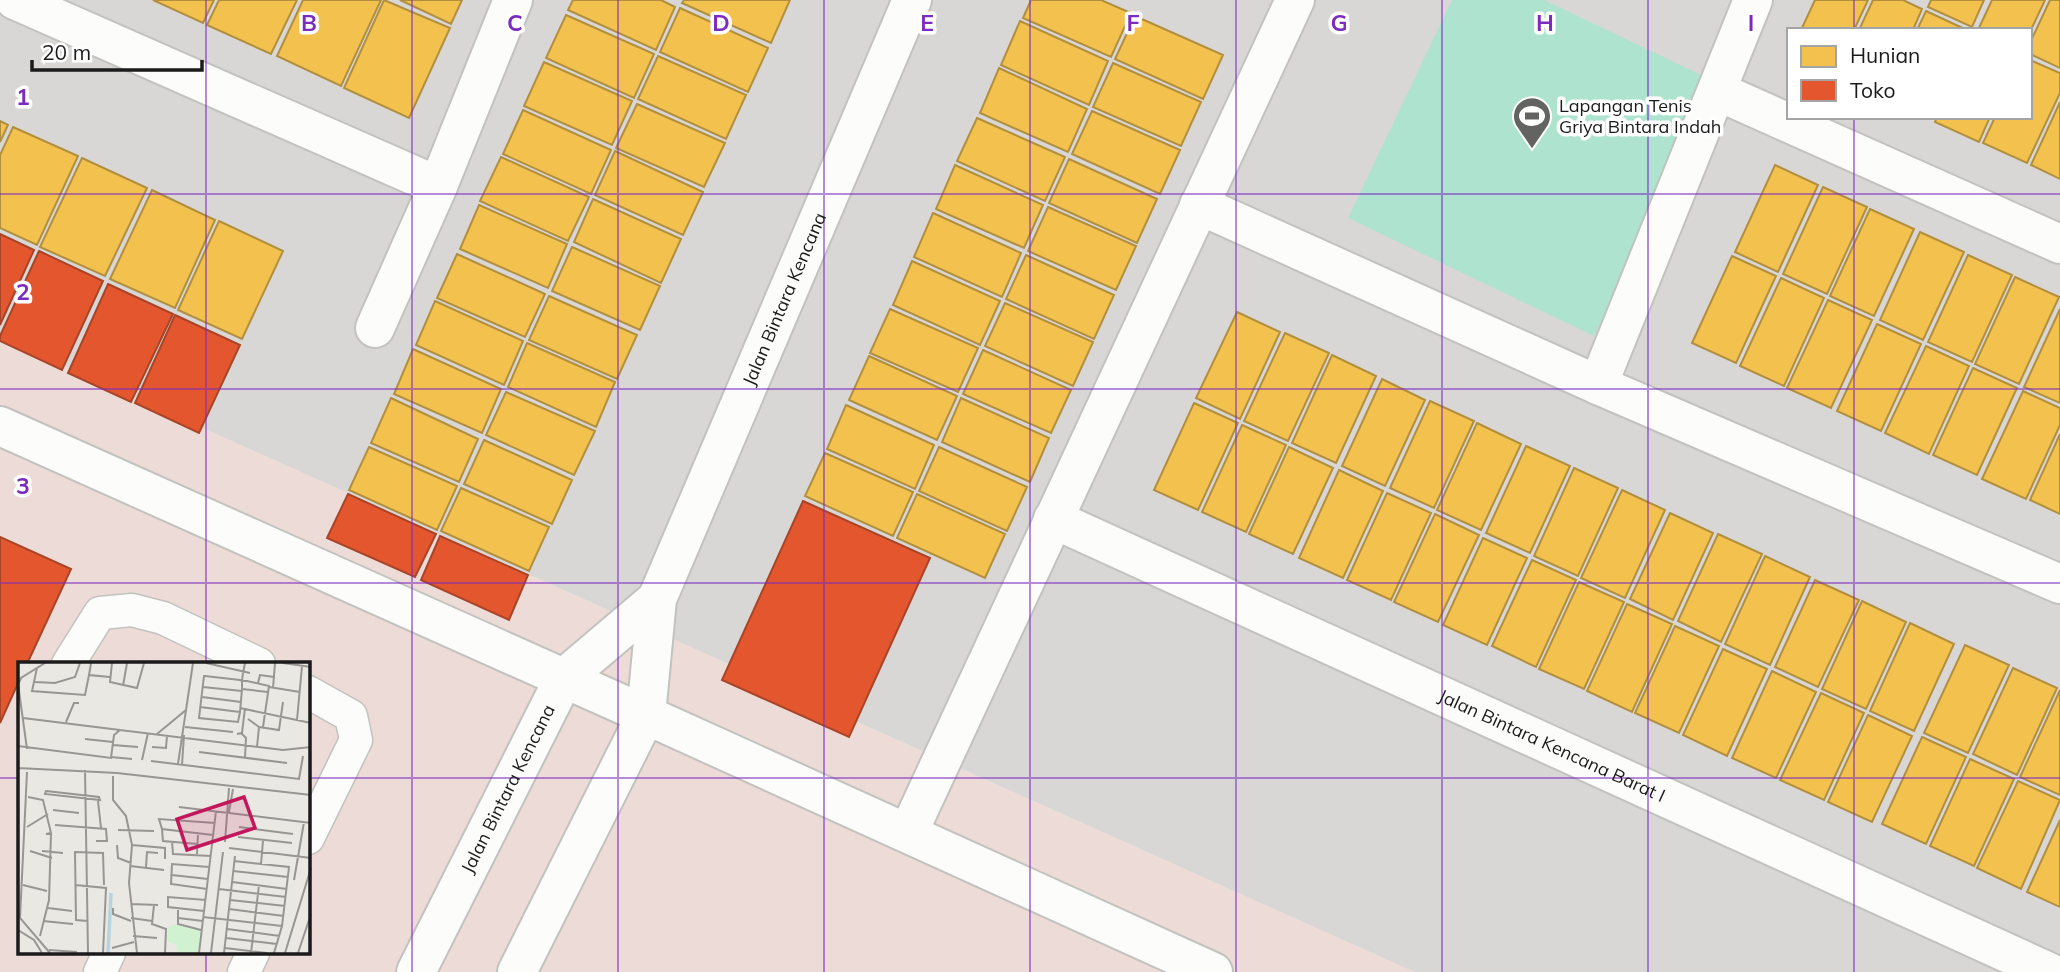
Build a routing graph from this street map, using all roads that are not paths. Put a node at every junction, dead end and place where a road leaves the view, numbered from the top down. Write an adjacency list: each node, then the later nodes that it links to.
1 (15, 0): 7 (street)
2 (513, 0): 7 (street)
3 (912, 0): 15 (street, Jalan Bintara Kencana)
4 (1295, 0): 8 (street)
5 (1753, 0): 6 (street)
6 (1717, 91): 9 (street); 11 (street)
7 (438, 186): 10 (street)
8 (1199, 205): 11 (street); 13 (street)
9 (2060, 244)
10 (375, 328)
11 (1598, 385): 14 (street)
12 (0, 426): 18 (street)
13 (1054, 519): 21 (street); 30 (street, Jalan Bintara Kencana Barat I)
14 (2060, 584)
15 (657, 598): 18 (street, Jalan Bintara Kencana); 20 (street, Jalan Bintara Kencana)
16 (69, 662): 17 (lane)
17 (254, 662)
18 (564, 678): 20 (street); 27 (street, Jalan Bintara Kencana)
19 (310, 693): 22 (lane)
20 (646, 715): 21 (street); 28 (street, Jalan Bintara Kencana)
21 (908, 833): 29 (street)
22 (310, 834)
23 (109, 954): 25 (lane)
24 (253, 954): 26 (lane)
25 (100, 972)
26 (244, 972)
27 (416, 972)
28 (517, 972)
29 (1213, 972)
30 (2049, 972)

